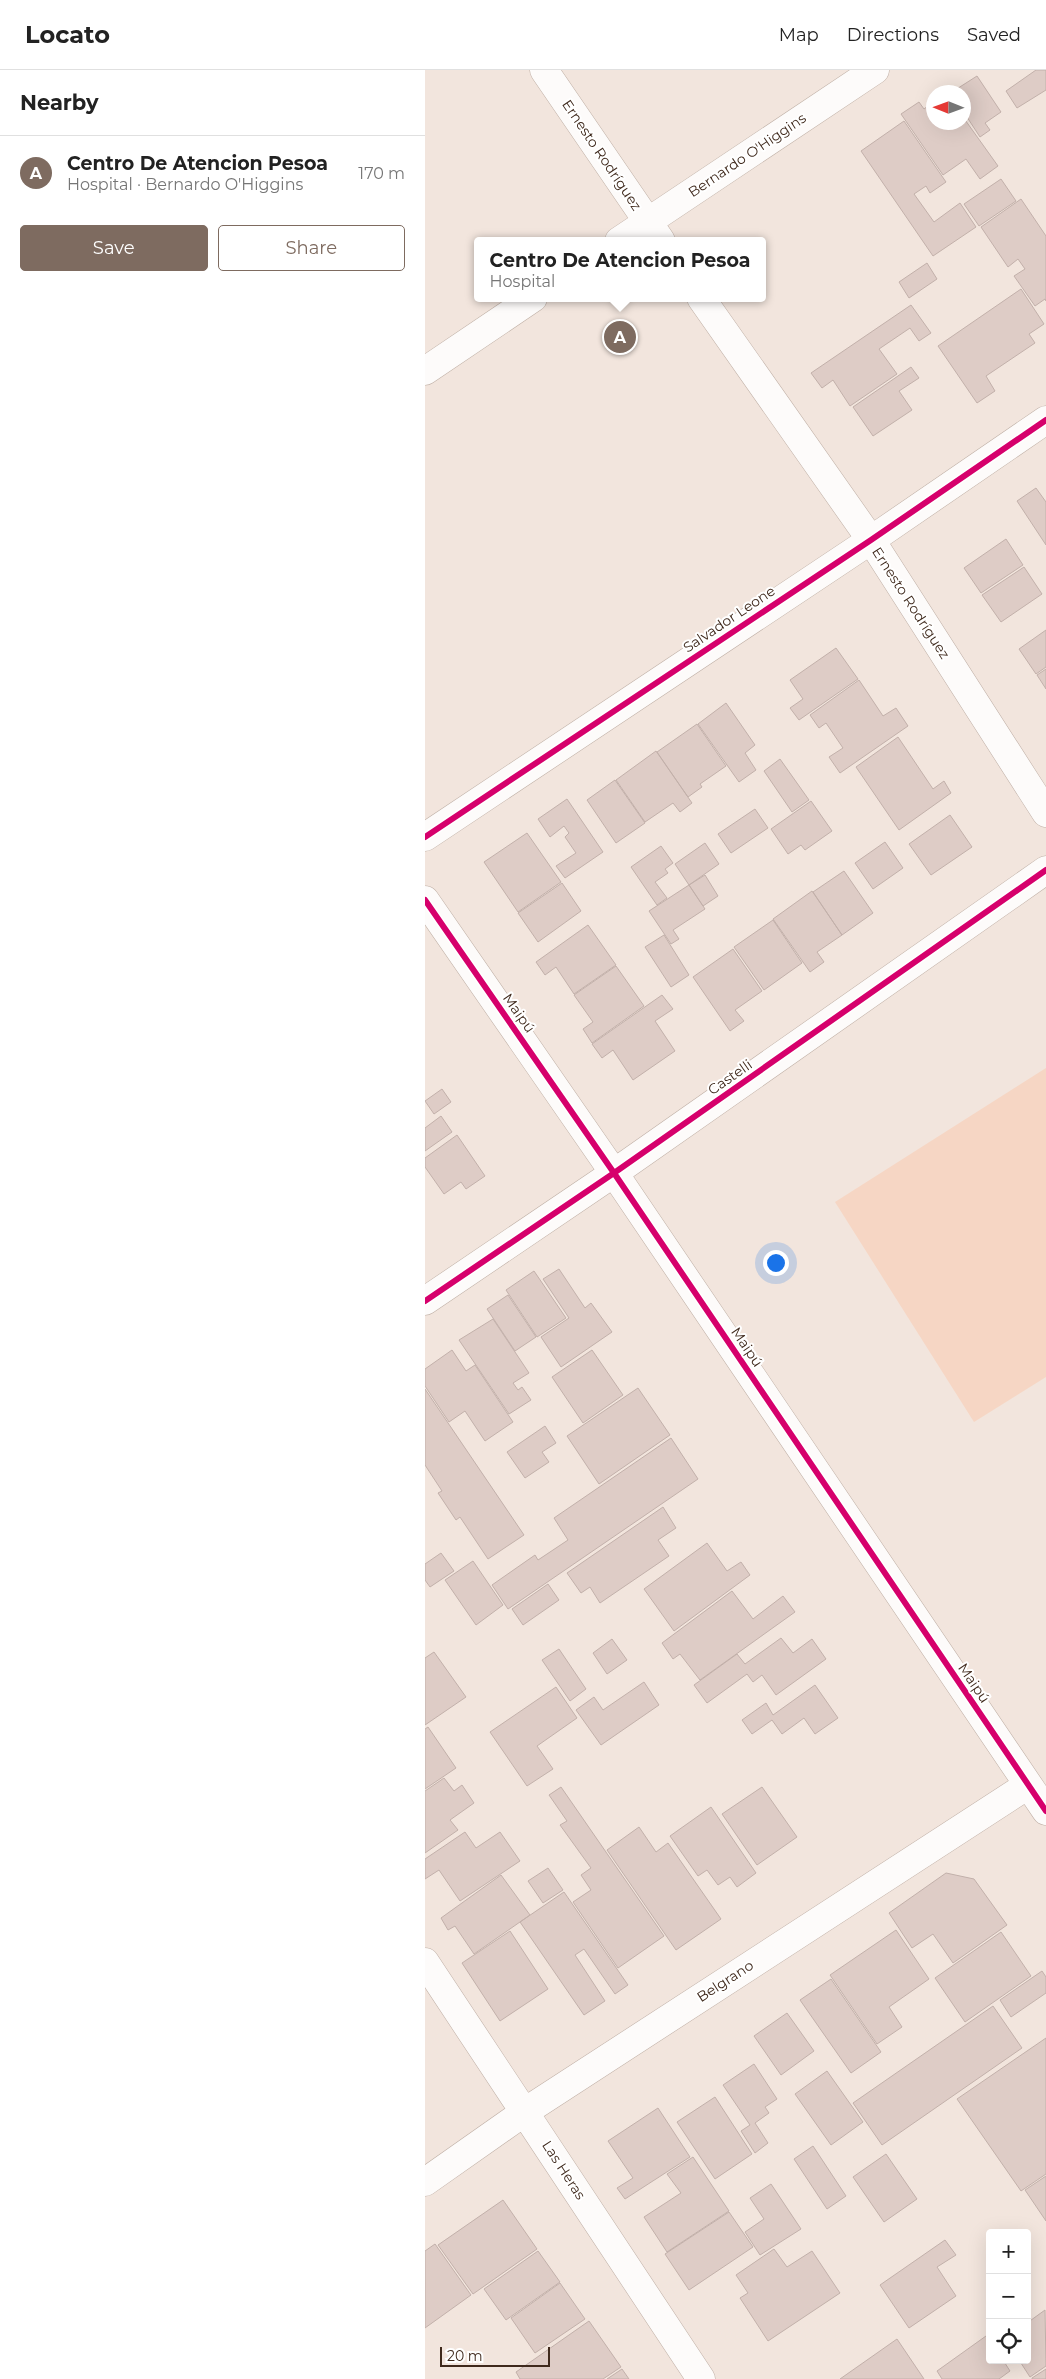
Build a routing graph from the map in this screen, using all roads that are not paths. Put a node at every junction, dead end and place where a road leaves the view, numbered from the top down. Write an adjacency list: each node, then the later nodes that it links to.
1 (544, 70): 3 (street, Ernesto Rodríguez)
2 (875, 70): 3 (street, Bernardo O'Higgins)
3 (654, 231): 4 (street, Bernardo O'Higgins)
4 (633, 237)
5 (527, 302): 7 (street)
6 (704, 302): 9 (street, Ernesto Rodríguez)
7 (425, 371)
8 (1046, 420): 9 (street, Salvador Leone)
9 (871, 540): 10 (street, Ernesto Rodríguez); 11 (street, Salvador Leone)
10 (1046, 813)
11 (425, 837)
12 (1046, 870): 14 (street, Castelli)
13 (425, 900): 14 (street, Maipú)
14 (614, 1173): 15 (street, Castelli); 16 (street, Maipú)
15 (425, 1301)
16 (1028, 1785): 17 (street, Maipú); 19 (street, Belgrano)
17 (1046, 1811)
18 (425, 1962): 19 (street, Las Heras)
19 (526, 2111): 20 (street, Belgrano); 21 (street, Las Heras)
20 (425, 2182)
21 (701, 2379)

